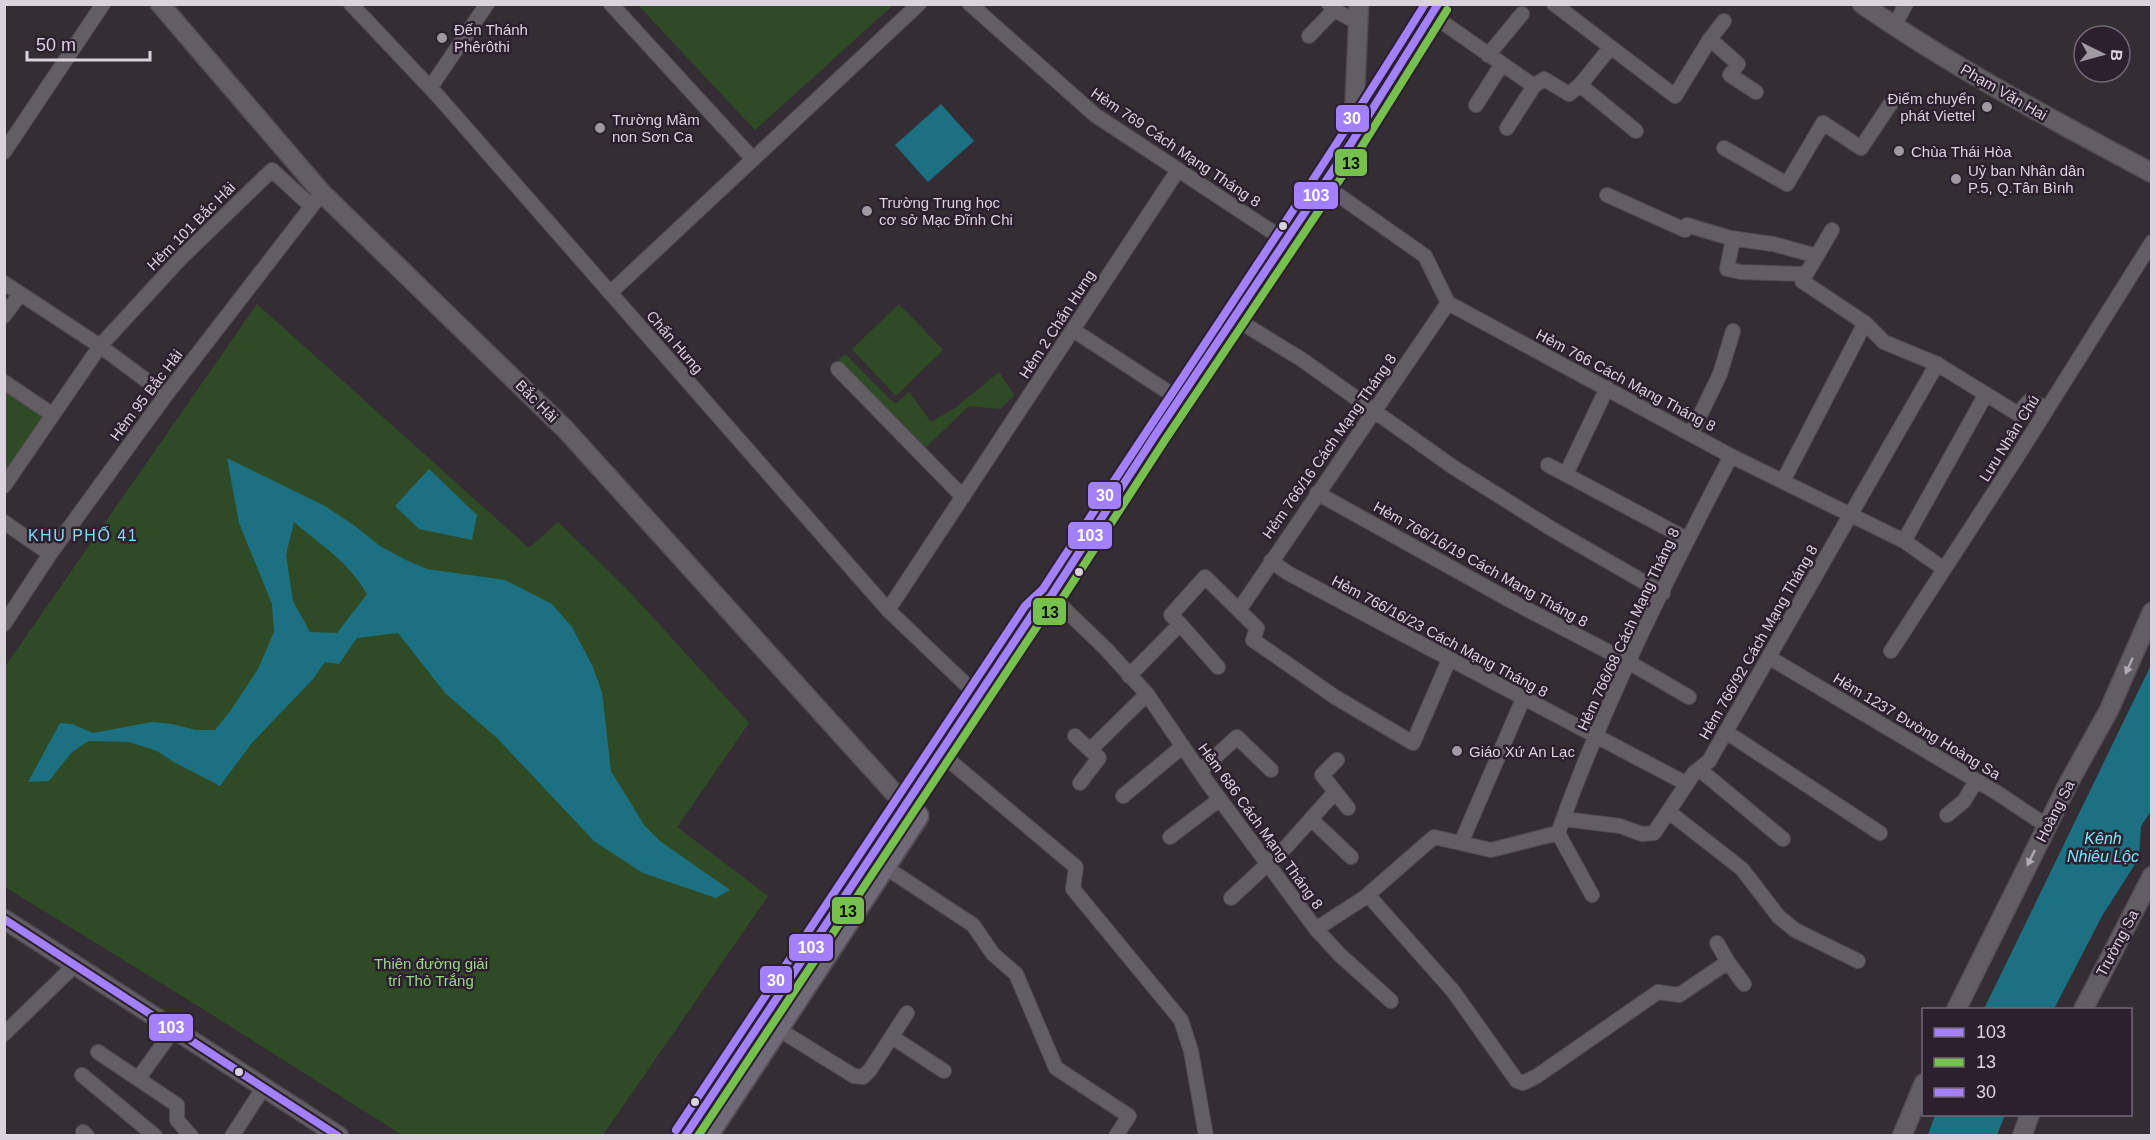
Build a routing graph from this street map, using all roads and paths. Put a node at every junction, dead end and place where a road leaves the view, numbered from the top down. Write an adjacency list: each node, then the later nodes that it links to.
1 (103, 4): 32 (street)
2 (160, 4): 38 (street, Bắc Hải)
3 (351, 4): 24 (street, Chấn Hưng)
4 (488, 4): 24 (street)
5 (611, 4): 33 (street)
6 (919, 4): 33 (street)
7 (970, 4): 34 (street, Hẻm 769 Cách Mạng Tháng 8)
8 (1554, 4): 19 (street)
9 (1862, 4): 16 (street, Phạm Văn Hai)
10 (1906, 4): 16 (street)
11 (1331, 7): 13 (street); 17 (street)
12 (1435, 10): 20 (street); 30 (main road)
13 (1358, 13): 30 (street)
14 (1522, 14): 20 (street)
15 (1724, 21): 18 (street)
16 (1894, 26): 35 (street, Phạm Văn Hai)
17 (1309, 36)
18 (1710, 39): 19 (street); 25 (street)
19 (1612, 49): 22 (street)
20 (1488, 54): 21 (street)
21 (1502, 64): 23 (street); 27 (street)
22 (1580, 85): 23 (street); 29 (street)
23 (1534, 86): 28 (street)
24 (430, 88): 46 (street, Chấn Hưng)
25 (1756, 92)
26 (1891, 103): 31 (street)
27 (1476, 105)
28 (1508, 128)
29 (1636, 131)
30 (1353, 140): 36 (main road)
31 (1724, 148)
32 (4, 152)
33 (753, 159): 46 (street)
34 (1178, 170): 41 (street, Hẻm 769 Cách Mạng Tháng 8); 52 (street, Hẻm 2 Chấn Hưng)
35 (2151, 173)
36 (1324, 185): 41 (main road); 48 (street)
37 (1607, 195): 40 (street)
38 (317, 199): 54 (street, Hẻm 101 Bắc Hải); 59 (street, Hẻm 95 Bắc Hải); 113 (street, Bắc Hải)
39 (1832, 230): 43 (street)
40 (1733, 238): 43 (street); 44 (street)
41 (1286, 241): 50 (main road)
42 (2151, 242): 62 (street, Lưu Nhân Chú)
43 (1817, 256): 44 (street)
44 (1806, 274): 51 (street)
45 (4, 283): 47 (street)
46 (610, 292): 82 (street, Chấn Hưng)
47 (20, 294): 49 (street); 54 (street)
48 (1448, 303): 58 (street, Hẻm 766 Cách Mạng Tháng 8); 63 (street, Hẻm 766/16 Cách Mạng Tháng 8)
49 (4, 316)
50 (1234, 318): 61 (main road); 63 (street)
51 (1864, 323): 55 (street); 69 (street)
52 (1073, 330): 61 (street); 72 (street, Hẻm 2 Chấn Hưng)
53 (1733, 332): 65 (street)
54 (100, 346): 59 (street); 64 (street)
55 (1937, 364): 60 (street); 73 (street, Hẻm 766/92 Cách Mạng Tháng 8)
56 (838, 369): 72 (street)
57 (4, 382): 64 (street)
58 (1607, 388): 65 (street, Hẻm 766 Cách Mạng Tháng 8); 68 (street)
59 (166, 394): 77 (street, Hẻm 95 Bắc Hải)
60 (1986, 394): 62 (street); 76 (street)
61 (1179, 399): 81 (main road)
62 (2047, 408): 79 (street, Lưu Nhân Chú)
63 (1374, 412): 71 (street, Hẻm 766/16 Cách Mạng Tháng 8); 80 (street)
64 (53, 415): 70 (street)
65 (1691, 434): 66 (street, Hẻm 766 Cách Mạng Tháng 8)
66 (1731, 456): 69 (street, Hẻm 766 Cách Mạng Tháng 8); 75 (street, Hẻm 766/68 Cách Mạng Tháng 8)
67 (1548, 465): 68 (street)
68 (1566, 474): 75 (street)
69 (1783, 480): 73 (street, Hẻm 766 Cách Mạng Tháng 8)
70 (4, 486)
71 (1317, 494): 78 (street, Hẻm 766/16 Cách Mạng Tháng 8); 90 (street, Hẻm 766/16/19 Cách Mạng Tháng 8)
72 (963, 497): 82 (street, Hẻm 2 Chấn Hưng)
73 (1850, 513): 76 (street, Hẻm 766 Cách Mạng Tháng 8); 88 (street, Hẻm 766/92 Cách Mạng Tháng 8)
74 (4, 522): 77 (street)
75 (1688, 539): 80 (street, Hẻm 766/68 Cách Mạng Tháng 8)
76 (1904, 541): 79 (street, Hẻm 766 Cách Mạng Tháng 8)
77 (50, 554): 85 (street, Hẻm 95 Bắc Hải)
78 (1271, 561): 83 (street, Hẻm 766/16 Cách Mạng Tháng 8); 89 (street, Hẻm 766/16/23 Cách Mạng Tháng 8)
79 (1944, 569): 87 (street, Lưu Nhân Chú)
80 (1663, 593): 90 (street, Hẻm 766/68 Cách Mạng Tháng 8)
81 (1051, 596): 92 (street, Hẻm 686 Cách Mạng Tháng 8); 94 (main road); 103 (main road)
82 (888, 610): 94 (street, Chấn Hưng)
83 (1239, 610): 86 (street); 89 (street)
84 (2151, 612): 119 (street, Hoàng Sa, one-way to 119)
85 (4, 624)
86 (1180, 624): 91 (street); 92 (street)
87 (1892, 651)
88 (1770, 658): 97 (street, Hẻm 766/92 Cách Mạng Tháng 8); 107 (street, Hẻm 1237 Đường Hoàng Sa)
89 (1449, 660): 96 (street, Hẻm 766/16/23 Cách Mạng Tháng 8)
90 (1630, 663): 95 (street, Hẻm 766/16/19 Cách Mạng Tháng 8); 99 (street, Hẻm 766/68 Cách Mạng Tháng 8)
91 (1218, 667)
92 (1129, 676): 93 (street, Hẻm 686 Cách Mạng Tháng 8)
93 (1147, 694): 100 (street, Hẻm 686 Cách Mạng Tháng 8); 101 (street)
94 (979, 697): 113 (main road)
95 (1689, 698)
96 (1523, 699): 99 (street, Hẻm 766/16/23 Cách Mạng Tháng 8); 124 (street)
97 (1726, 732): 104 (street, Hẻm 766/92 Cách Mạng Tháng 8); 120 (street)
98 (1075, 736): 101 (street)
99 (1596, 737): 109 (street, Hẻm 766/16/23 Cách Mạng Tháng 8); 118 (street, Hẻm 766/68 Cách Mạng Tháng 8)
100 (1183, 746): 106 (street, Hẻm 686 Cách Mạng Tháng 8); 111 (street)
101 (1090, 750): 108 (street)
102 (1337, 760): 110 (street)
103 (951, 762): 127 (main road); 161 (street)
104 (1699, 769): 109 (street, Hẻm 766/92 Cách Mạng Tháng 8); 123 (street)
105 (1271, 770): 106 (street)
106 (1200, 771): 112 (street, Hẻm 686 Cách Mạng Tháng 8)
107 (1976, 782): 116 (street); 119 (street, Hẻm 1237 Đường Hoàng Sa)
108 (1080, 783)
109 (1687, 784): 115 (street, Hẻm 766/92 Cách Mạng Tháng 8)
110 (1335, 792): 114 (street); 117 (street)
111 (1123, 796)
112 (1220, 799): 122 (street); 126 (street, Hẻm 686 Cách Mạng Tháng 8)
113 (906, 806): 159 (main road)
114 (1348, 808)
115 (1669, 812): 118 (street); 135 (street)
116 (1947, 816)
117 (1311, 819): 125 (street); 126 (street)
118 (1564, 819): 121 (street)
119 (2047, 826): 140 (street, Hoàng Sa, one-way to 140)
120 (1880, 833)
121 (1558, 834): 124 (street, Hẻm 686 Cách Mạng Tháng 8); 130 (street)
122 (1170, 837)
123 (1783, 839)
124 (1461, 843): 129 (street, Hẻm 686 Cách Mạng Tháng 8)
125 (1351, 857)
126 (1267, 864): 131 (street); 133 (street, Hẻm 686 Cách Mạng Tháng 8)
127 (885, 867): 144 (main road); 160 (street)
128 (2151, 876): 141 (street, Trường Sa)
129 (1368, 895): 133 (street, Hẻm 686 Cách Mạng Tháng 8); 136 (street)
130 (1592, 895)
131 (1231, 898)
132 (4, 919): 137 (street)
133 (1316, 929): 139 (street)
134 (1717, 943): 136 (street)
135 (1858, 961)
136 (1728, 962): 138 (street)
137 (75, 965): 143 (street); 145 (street)
138 (1744, 984)
139 (1391, 1001)
140 (1957, 1008)
141 (2084, 1008)
142 (907, 1013): 146 (street)
143 (174, 1029): 150 (street); 152 (street)
144 (778, 1029): 146 (street); 156 (main road)
145 (4, 1034)
146 (892, 1037): 148 (street)
147 (98, 1052): 150 (street)
148 (944, 1071)
149 (82, 1075): 157 (street)
150 (138, 1079): 158 (street)
151 (1922, 1086): 162 (street)
152 (264, 1088): 154 (street); 155 (street)
153 (2029, 1116): 163 (street)
154 (239, 1134)
155 (334, 1134)
156 (712, 1134)
157 (155, 1136)
158 (191, 1136)
159 (685, 1136)
160 (1116, 1136)
161 (1206, 1136)
162 (1902, 1136)
163 (2022, 1136)

